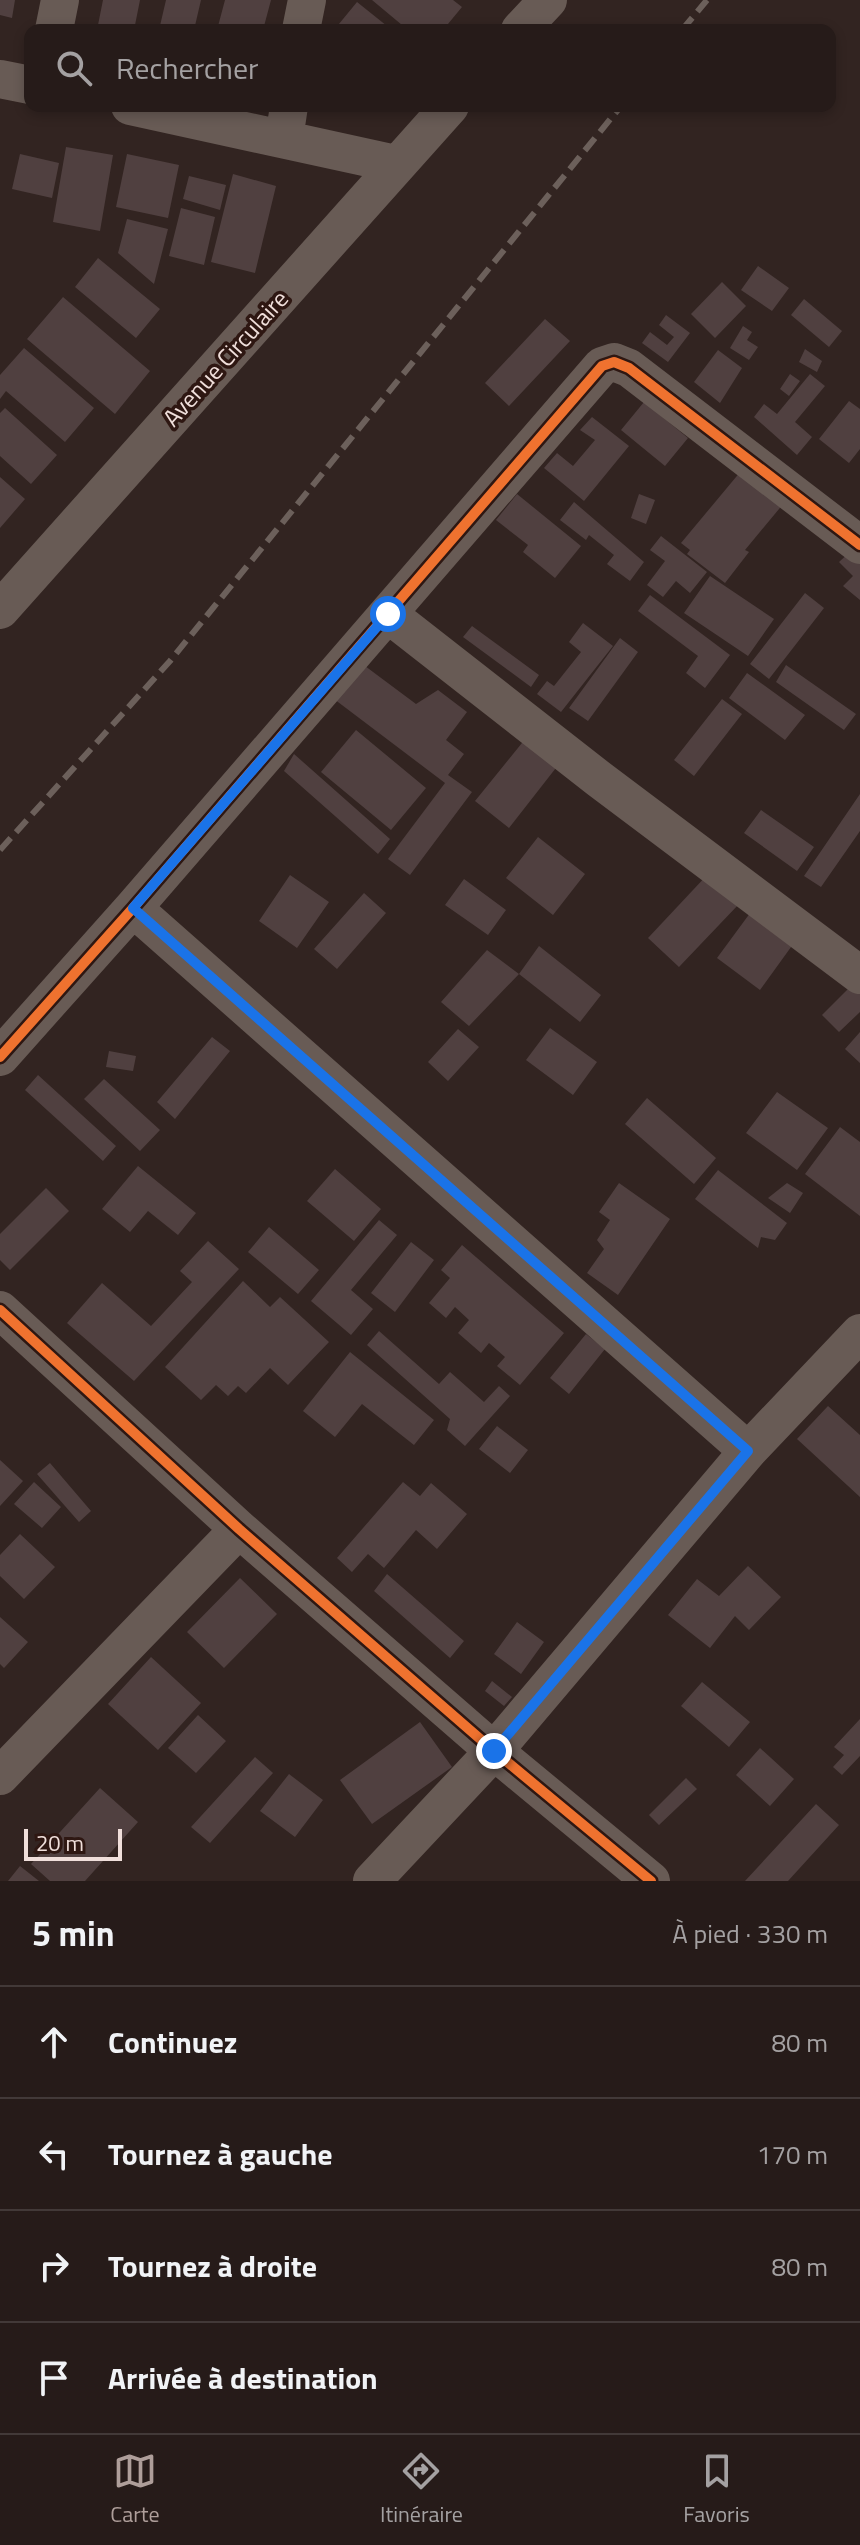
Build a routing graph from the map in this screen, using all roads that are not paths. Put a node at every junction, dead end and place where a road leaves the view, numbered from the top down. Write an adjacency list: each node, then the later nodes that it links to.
1 (60, 0): 4 (street)
2 (307, 0): 5 (street)
3 (548, 0): 6 (street)
4 (55, 24)
5 (302, 24)
6 (526, 24)
7 (0, 79): 8 (street)
8 (24, 84)
9 (188, 112): 11 (street)
10 (444, 112): 12 (street, Avenue Circulaire)
11 (286, 122): 12 (street)
12 (396, 164): 14 (street, Avenue Circulaire)
13 (860, 545): 15 (street)
14 (0, 610)
15 (388, 614): 16 (street); 17 (street)
16 (133, 908): 18 (street); 21 (street)
17 (860, 975)
18 (0, 1057)
19 (0, 1310): 22 (street)
20 (860, 1333): 21 (street)
21 (748, 1451): 23 (street)
22 (239, 1529): 23 (street); 24 (street)
23 (494, 1751): 25 (street); 26 (street)
24 (0, 1776)
25 (372, 1881)
26 (651, 1881)

